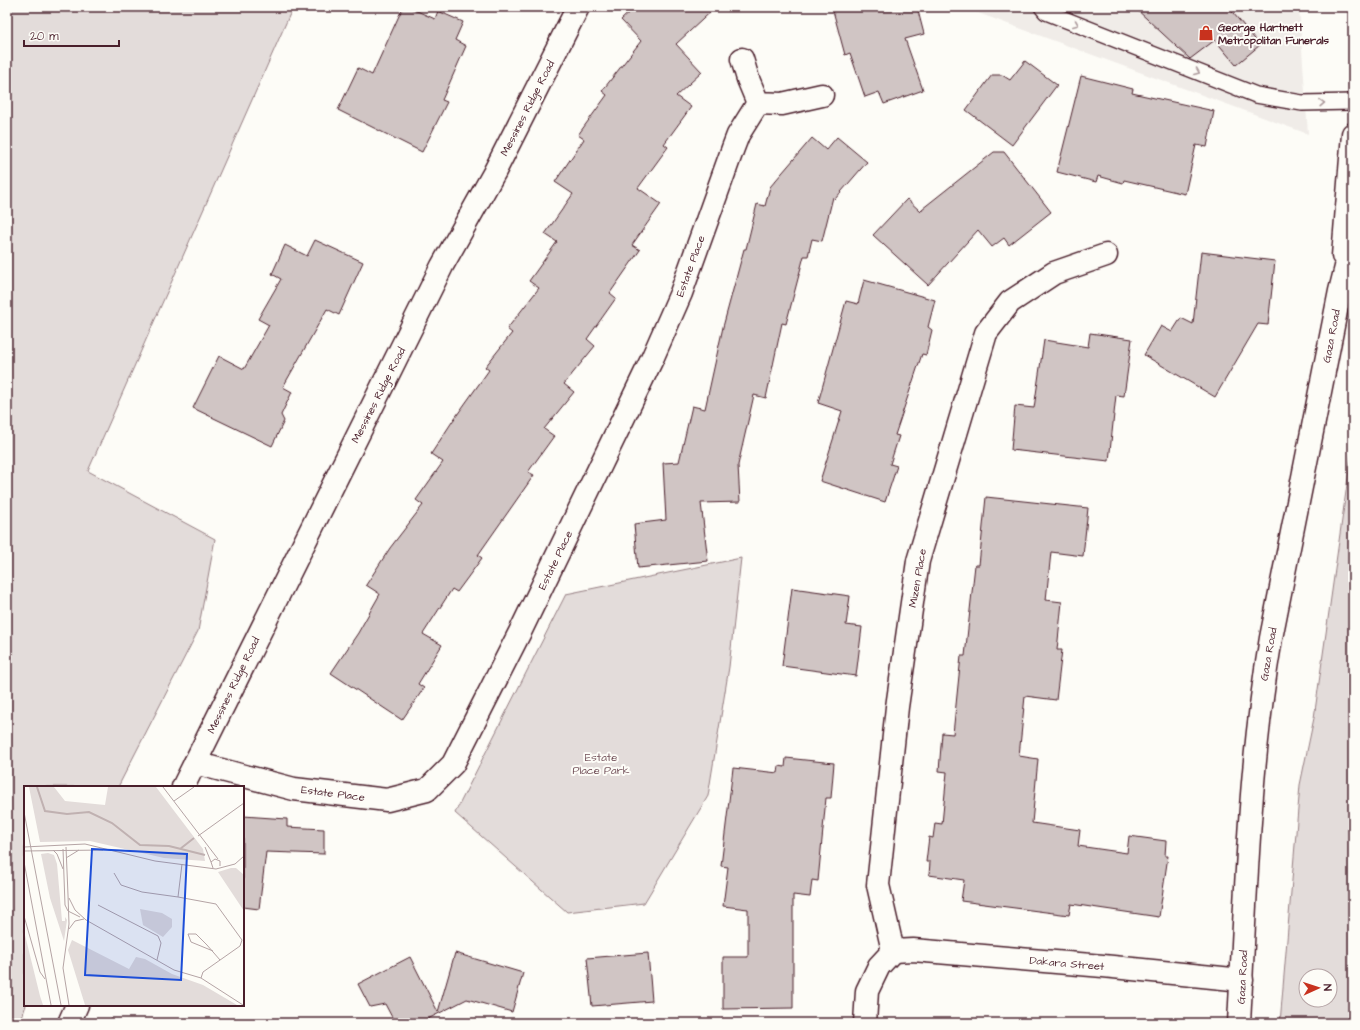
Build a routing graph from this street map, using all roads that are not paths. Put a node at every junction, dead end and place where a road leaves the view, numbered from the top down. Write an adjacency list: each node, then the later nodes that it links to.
1 (578, 7): 11 (street, Messines Ridge Road)
2 (1042, 7): 5 (lane, one-way to 5)
3 (742, 59): 6 (street)
4 (822, 95): 6 (street)
5 (1353, 102)
6 (758, 103): 11 (street, Estate Place)
7 (1353, 134): 10 (street, Gaza Road)
8 (1353, 239): 10 (street, Gaza Road)
9 (1106, 255): 13 (street, Mizen Place)
10 (1340, 291): 14 (street, Gaza Road)
11 (195, 763): 12 (street, Messines Ridge Road)
12 (184, 786)
13 (893, 952): 14 (street, Dakara Street); 17 (street)
14 (1242, 980): 18 (street, Gaza Road)
15 (76, 1006): 16 (street)
16 (69, 1023)
17 (865, 1023)
18 (1239, 1023)

